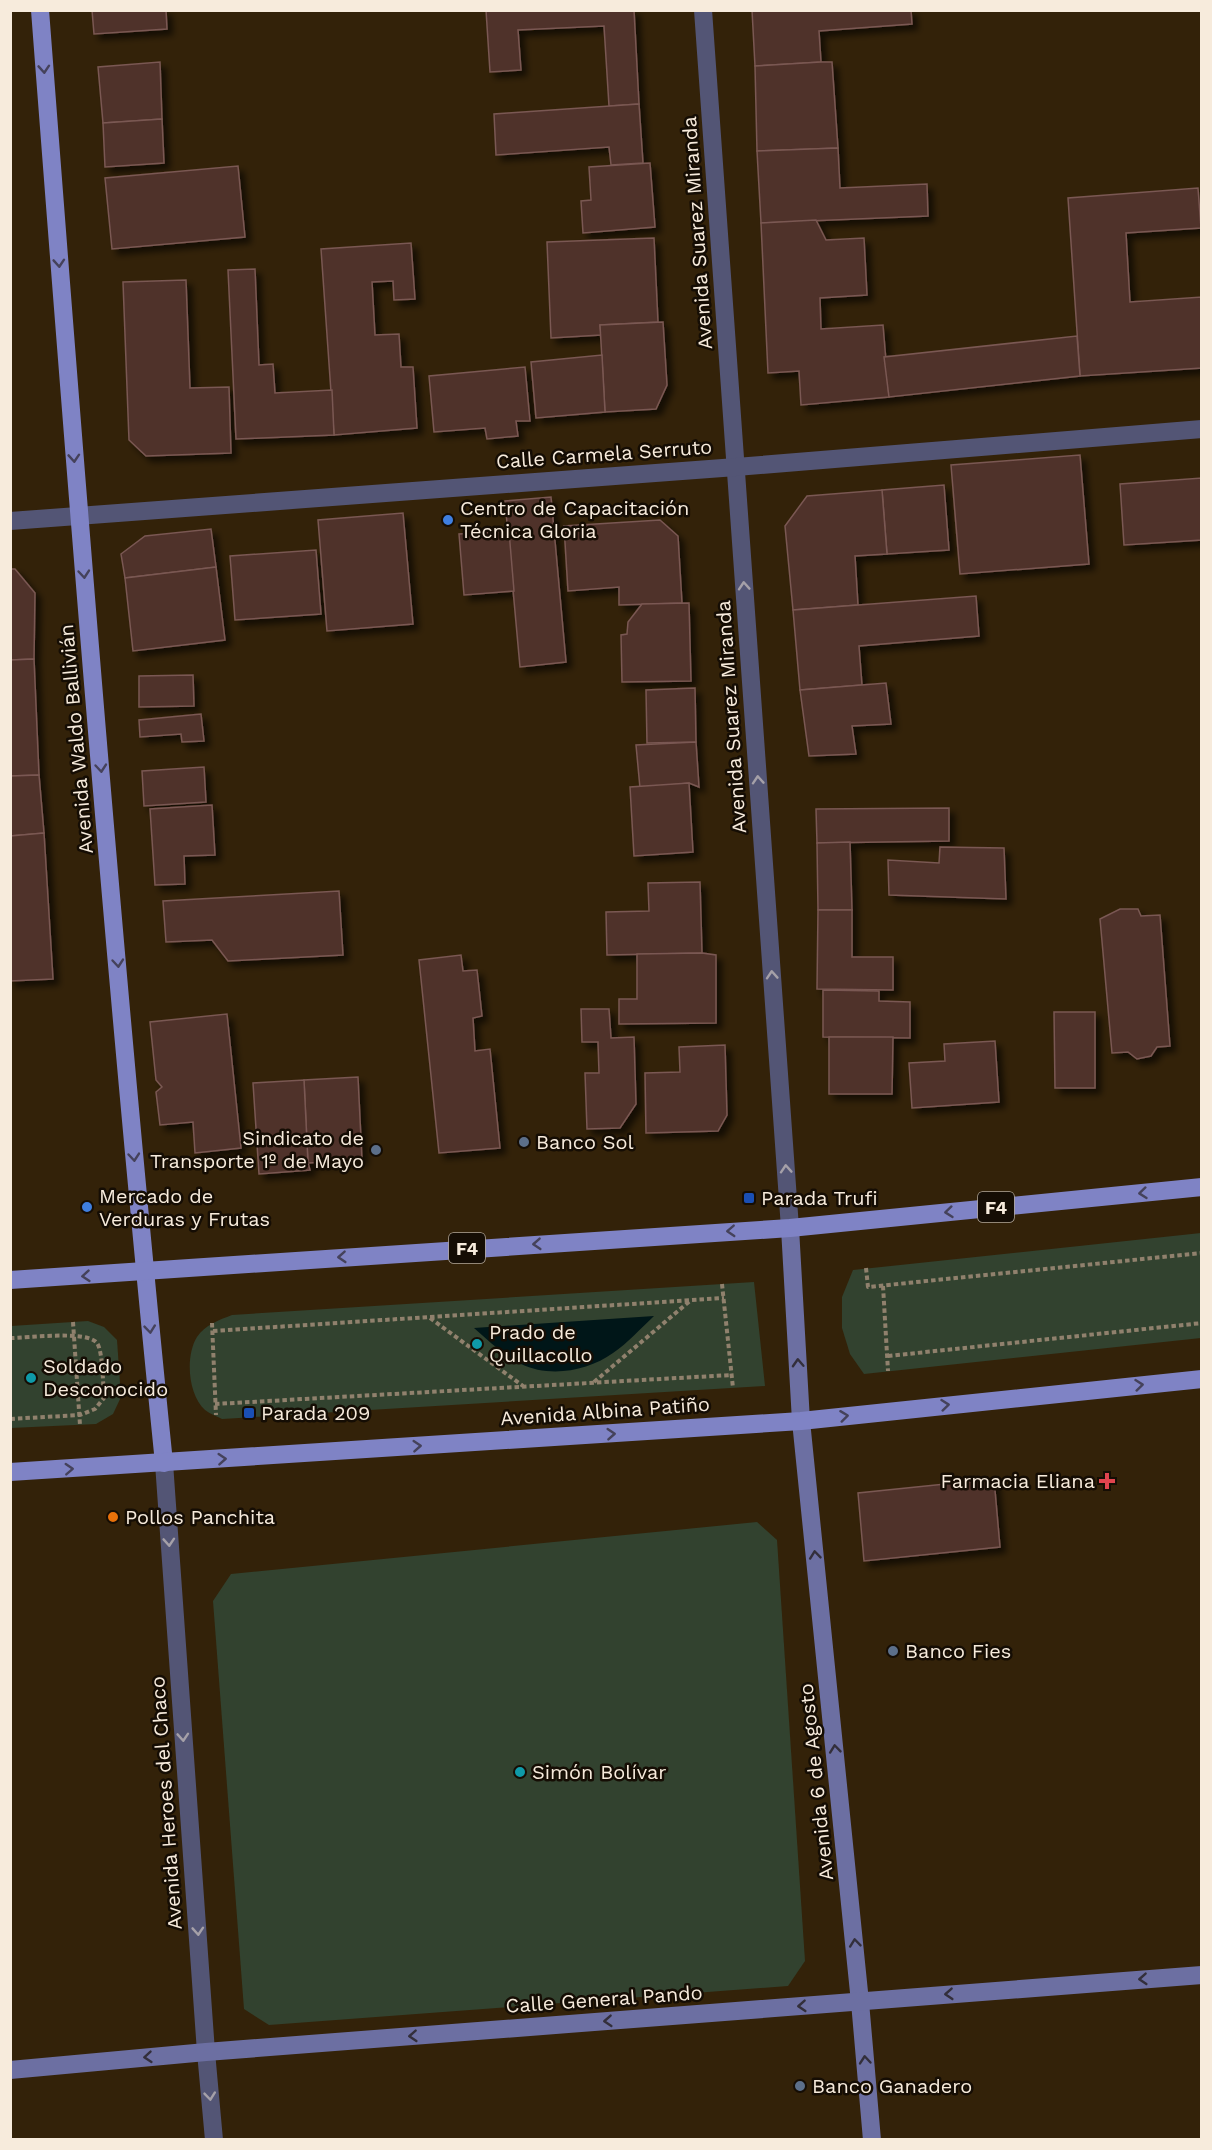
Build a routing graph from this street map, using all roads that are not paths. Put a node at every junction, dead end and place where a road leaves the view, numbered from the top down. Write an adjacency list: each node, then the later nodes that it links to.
1 (40, 10): 5 (main road, Avenida Waldo Ballivián, one-way to 5)
2 (703, 10): 4 (street, Avenida Suarez Miranda)
3 (1202, 429): 4 (street, Calle Carmela Serruto)
4 (736, 467): 5 (street, Calle Carmela Serruto); 8 (street, Avenida Suarez Miranda, one-way to 4)
5 (79, 516): 6 (street, Calle Carmela Serruto); 9 (main road, Avenida Waldo Ballivián, one-way to 9)
6 (10, 521)
7 (1202, 1187): 8 (main road, F4, one-way to 8)
8 (790, 1228): 9 (main road, F4, one-way to 9); 12 (main road, Avenida Suarez Miranda, one-way to 8)
9 (144, 1270): 10 (main road, F4, one-way to 10); 13 (main road, Avenida Waldo Ballivián, one-way to 13)
10 (10, 1280)
11 (1202, 1379): 12 (main road, Avenida Albina Patiño, one-way to 11)
12 (801, 1421): 13 (main road, Avenida Albina Patiño, one-way to 12); 16 (main road, Avenida 6 de Agosto, one-way to 12)
13 (164, 1463): 14 (main road, Avenida Albina Patiño, one-way to 13); 17 (street, Avenida Heroes del Chaco, one-way to 17)
14 (10, 1472)
15 (1202, 1975): 16 (main road, Calle General Pando, one-way to 16)
16 (860, 2002): 17 (main road, Calle General Pando, one-way to 17); 20 (main road, Avenida 6 de Agosto, one-way to 16)
17 (206, 2052): 18 (main road, Calle General Pando, one-way to 18); 19 (street, Avenida Heroes del Chaco, one-way to 19)
18 (10, 2070)
19 (214, 2139)
20 (872, 2139)

